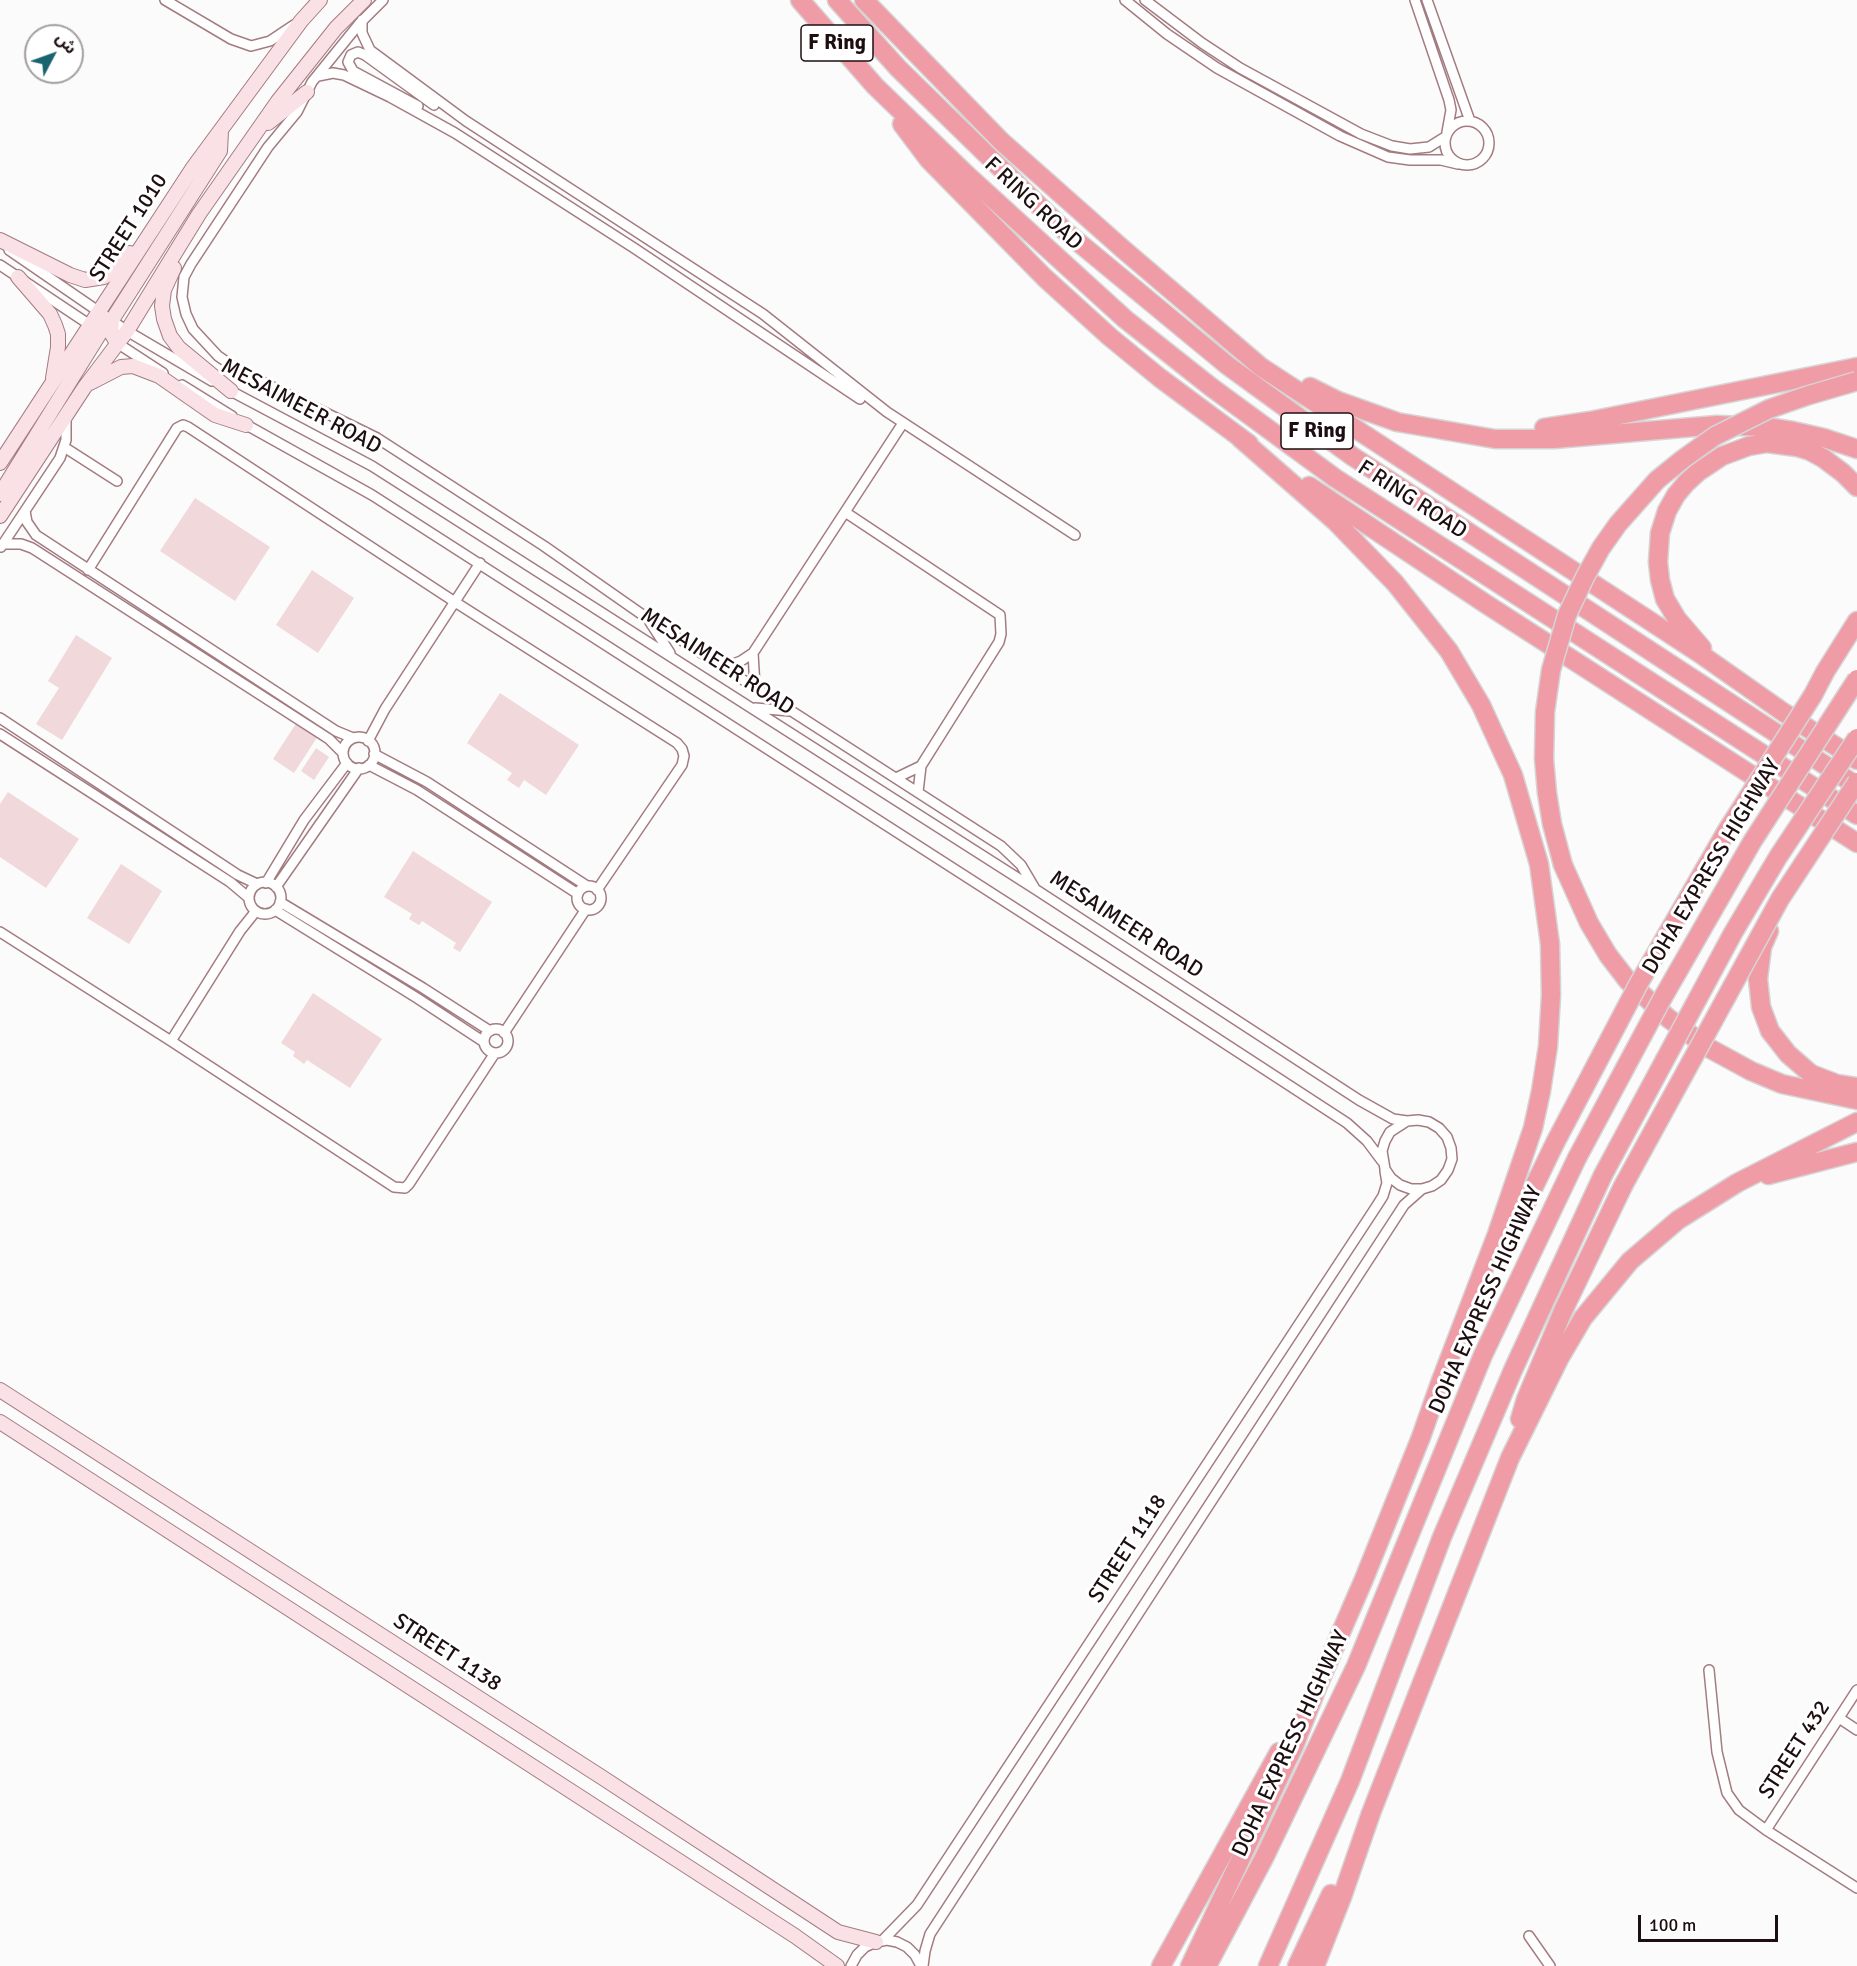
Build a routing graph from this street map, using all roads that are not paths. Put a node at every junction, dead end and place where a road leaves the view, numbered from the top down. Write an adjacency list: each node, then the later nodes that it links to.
1 (165, 0): 14 (street, STREET 1010)
2 (320, 0): 14 (street, STREET 1010)
3 (358, 0): 15 (street)
4 (364, 0): 15 (street)
5 (383, 0): 13 (street)
6 (800, 0): 17 (highway, F RING ROAD / F Ring)
7 (837, 0): 89 (highway, F RING ROAD / F Ring)
8 (864, 0): 32 (highway)
9 (1125, 0): 25 (street)
10 (1145, 0): 24 (street)
11 (1415, 0): 24 (street)
12 (1427, 0): 20 (street)
13 (362, 20): 16 (street); 19 (street)
14 (302, 21): 21 (street, STREET 1010)
15 (336, 28): 23 (street)
16 (316, 77): 18 (street); 22 (street)
17 (875, 86): 47 (highway); 91 (highway, F RING ROAD / F Ring)
18 (307, 92): 23 (street); 64 (street)
19 (466, 121): 22 (street); 42 (street)
20 (1470, 121): 24 (street); 25 (street)
21 (221, 131): 26 (street, STREET 1010); 33 (street)
22 (455, 133): 42 (street)
23 (255, 134): 27 (street)
24 (1446, 134): 25 (street)
25 (1458, 164)
26 (192, 169): 28 (street); 31 (street, STREET 1010)
27 (199, 214): 35 (street); 41 (street)
28 (0, 242): 31 (street, MESAIMEER ROAD)
29 (0, 265): 30 (street, MESAIMEER ROAD)
30 (18, 277): 34 (street, MESAIMEER ROAD); 39 (street)
31 (100, 311): 33 (street, MESAIMEER ROAD); 34 (street, STREET 1010)
32 (1203, 317): 46 (highway); 75 (highway)
33 (112, 320): 35 (street, MESAIMEER ROAD); 36 (street)
34 (96, 329): 36 (street, MESAIMEER ROAD); 39 (street, STREET 1010); 53 (street)
35 (127, 331): 36 (street); 41 (street, MESAIMEER ROAD)
36 (117, 343): 40 (street); 45 (street, MESAIMEER ROAD)
37 (1857, 367): 46 (highway)
38 (1857, 381): 111 (highway, bridge)
39 (52, 384): 50 (street, STREET 1010)
40 (84, 388): 43 (street); 45 (street)
41 (231, 391): 68 (street, MESAIMEER ROAD)
42 (887, 412): 44 (street)
43 (66, 417): 48 (street); 56 (street)
44 (903, 423): 55 (street); 57 (street)
45 (246, 425): 61 (street, MESAIMEER ROAD)
46 (1449, 432): 49 (highway)
47 (1240, 438): 92 (highway); 118 (highway)
48 (64, 447): 51 (street); 54 (street)
49 (1857, 449)
50 (0, 463)
51 (117, 481)
52 (1857, 488): 75 (highway)
53 (0, 494)
54 (25, 511): 58 (street); 59 (street)
55 (844, 512): 67 (street); 86 (street)
56 (0, 516)
57 (1075, 535)
58 (40, 538): 60 (street); 62 (street)
59 (2, 547): 60 (street)
60 (32, 549): 81 (street)
61 (480, 563): 63 (street); 115 (street, MESAIMEER ROAD)
62 (88, 570): 63 (street); 78 (street)
63 (455, 602): 80 (street); 97 (street)
64 (647, 618): 68 (street); 69 (street)
65 (1857, 621): 72 (highway)
66 (1857, 642): 72 (highway)
67 (753, 653): 69 (street); 71 (street)
68 (673, 657): 73 (street, MESAIMEER ROAD)
69 (725, 667): 71 (street)
70 (1857, 679): 137 (highway, DOHA EXPRESS HIGHWAY, bridge)
71 (755, 687): 74 (street)
72 (1813, 695): 118 (highway, bridge)
73 (752, 708): 74 (street); 98 (street, MESAIMEER ROAD)
74 (792, 711): 88 (street)
75 (1783, 712): 83 (highway)
76 (0, 718): 94 (street)
77 (0, 734): 100 (street)
78 (353, 738): 80 (street); 81 (street)
79 (1857, 738): 138 (highway, bridge)
80 (368, 741): 82 (street)
81 (343, 753): 84 (street)
82 (374, 754): 85 (street); 95 (street)
83 (1857, 760)
84 (347, 763): 87 (street); 94 (street)
85 (369, 765): 87 (street); 99 (street)
86 (921, 766): 88 (street); 90 (street)
87 (359, 768): 96 (street)
88 (896, 778): 90 (street)
89 (1857, 784): 93 (highway, bridge)
90 (918, 792): 98 (street)
91 (1857, 815)
92 (1857, 843)
93 (1803, 862): 110 (highway, bridge); 121 (highway, bridge)
94 (262, 884): 96 (street); 100 (street)
95 (587, 886): 97 (street); 99 (street)
96 (276, 887): 101 (street)
97 (597, 890): 102 (street)
98 (1035, 890): 112 (street, MESAIMEER ROAD)
99 (578, 894): 102 (street)
100 (249, 898): 103 (street)
101 (278, 906): 103 (street); 105 (street); 108 (street)
102 (586, 909): 106 (street)
103 (256, 911): 107 (street)
104 (0, 932): 107 (street)
105 (490, 1031): 106 (street); 108 (street)
106 (504, 1033): 109 (street)
107 (171, 1041): 109 (street)
108 (484, 1042): 109 (street)
109 (495, 1053)
110 (1857, 1088)
111 (1857, 1100)
112 (1407, 1121): 115 (street); 117 (street)
113 (1857, 1122): 116 (highway)
114 (1857, 1152): 116 (highway)
115 (1384, 1165): 117 (street); 131 (street, STREET 1118)
116 (1737, 1183): 121 (highway)
117 (1422, 1189): 134 (street, STREET 1118)
118 (1440, 1383): 123 (highway)
119 (0, 1390): 131 (street, STREET 1138)
120 (0, 1422): 132 (street)
121 (1510, 1458): 127 (highway)
122 (1709, 1670): 128 (street)
123 (1318, 1683): 135 (highway); 136 (highway)
124 (1857, 1690): 125 (street, STREET 432)
125 (1839, 1718): 126 (street); 128 (street, STREET 432)
126 (1857, 1730)
127 (1371, 1813): 139 (highway); 140 (highway)
128 (1766, 1830): 129 (street)
129 (1857, 1888)
130 (1529, 1936): 141 (street)
131 (879, 1941): 133 (street, STREET 1118); 134 (street)
132 (837, 1966)
133 (851, 1966)
134 (922, 1966)
135 (1161, 1966)
136 (1190, 1966)
137 (1207, 1966)
138 (1268, 1966)
139 (1297, 1966)
140 (1315, 1966)
141 (1550, 1966)

